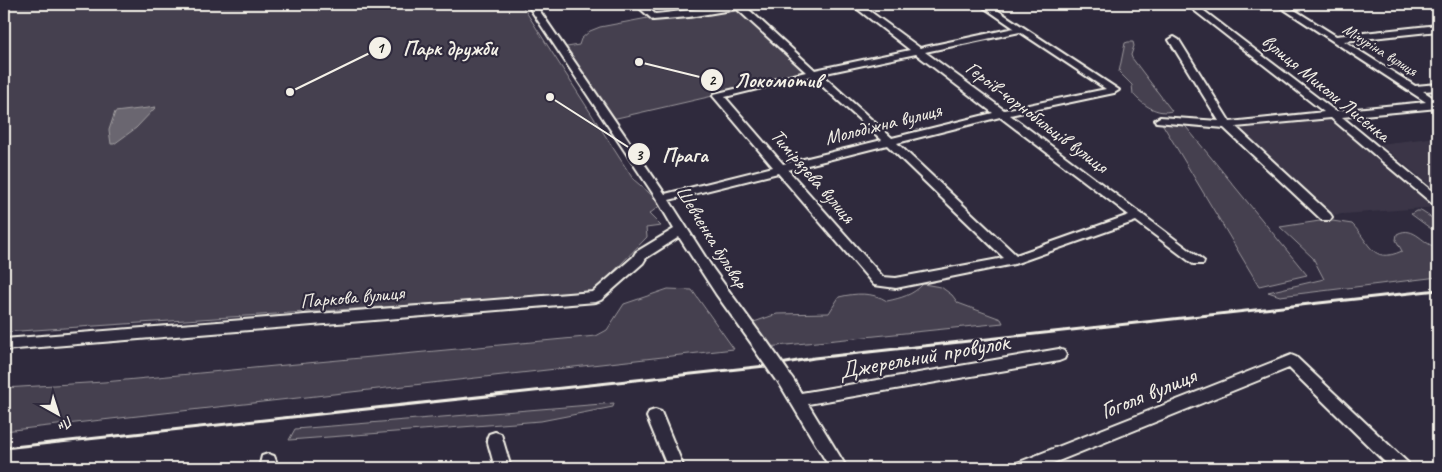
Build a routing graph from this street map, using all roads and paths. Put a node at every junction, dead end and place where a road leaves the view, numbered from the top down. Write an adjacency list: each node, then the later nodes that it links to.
1 (531, 4): 23 (street, Шевченка бульвар)
2 (639, 4): 3 (street)
3 (742, 4): 13 (street)
4 (855, 4): 12 (street, Героїв-чорнобильців вулиця)
5 (983, 4): 9 (street)
6 (1190, 4): 18 (street, вулиця Миколи Лисенка)
7 (1280, 4): 10 (street, Мічуріна вулиця)
8 (1438, 28): 10 (street)
9 (1023, 29): 12 (street); 17 (street, Молодіжна вулиця)
10 (1334, 39): 15 (street, Мічуріна вулиця)
11 (1174, 40): 20 (street)
12 (918, 52): 13 (street); 17 (street, Героїв-чорнобильців вулиця)
13 (813, 73): 21 (street); 22 (street, Тимірязєва вулиця)
14 (1438, 87): 15 (street)
15 (1414, 89): 16 (street, Мічуріна вулиця)
16 (1437, 104): 18 (street)
17 (1001, 114): 21 (street, Молодіжна вулиця); 25 (street, Героїв-чорнобильців вулиця)
18 (1334, 115): 20 (street); 24 (street, вулиця Миколи Лисенка)
19 (1160, 120): 20 (street)
20 (1227, 125): 26 (street)
21 (890, 142): 22 (street, Молодіжна вулиця); 28 (street)
22 (782, 167): 23 (street, Молодіжна вулиця); 28 (street, Тимірязєва вулиця)
23 (662, 198): 27 (street, Шевченка бульвар)
24 (1438, 202)
25 (1138, 216): 28 (street); 29 (street, Героїв-чорнобильців вулиця)
26 (1326, 217)
27 (681, 230): 30 (street, Паркова вулиця); 32 (street, Шевченка бульвар, bridge)
28 (1014, 260)
29 (1198, 260)
30 (4, 345)
31 (1059, 355): 32 (street, Джерельний провулок)
32 (797, 400): 37 (street, Шевченка бульвар)
33 (655, 417): 36 (street)
34 (495, 439): 35 (street)
35 (503, 468)
36 (676, 468)
37 (839, 468)
38 (1023, 468): 39 (street, Гоголя вулиця)
39 (1402, 468)

